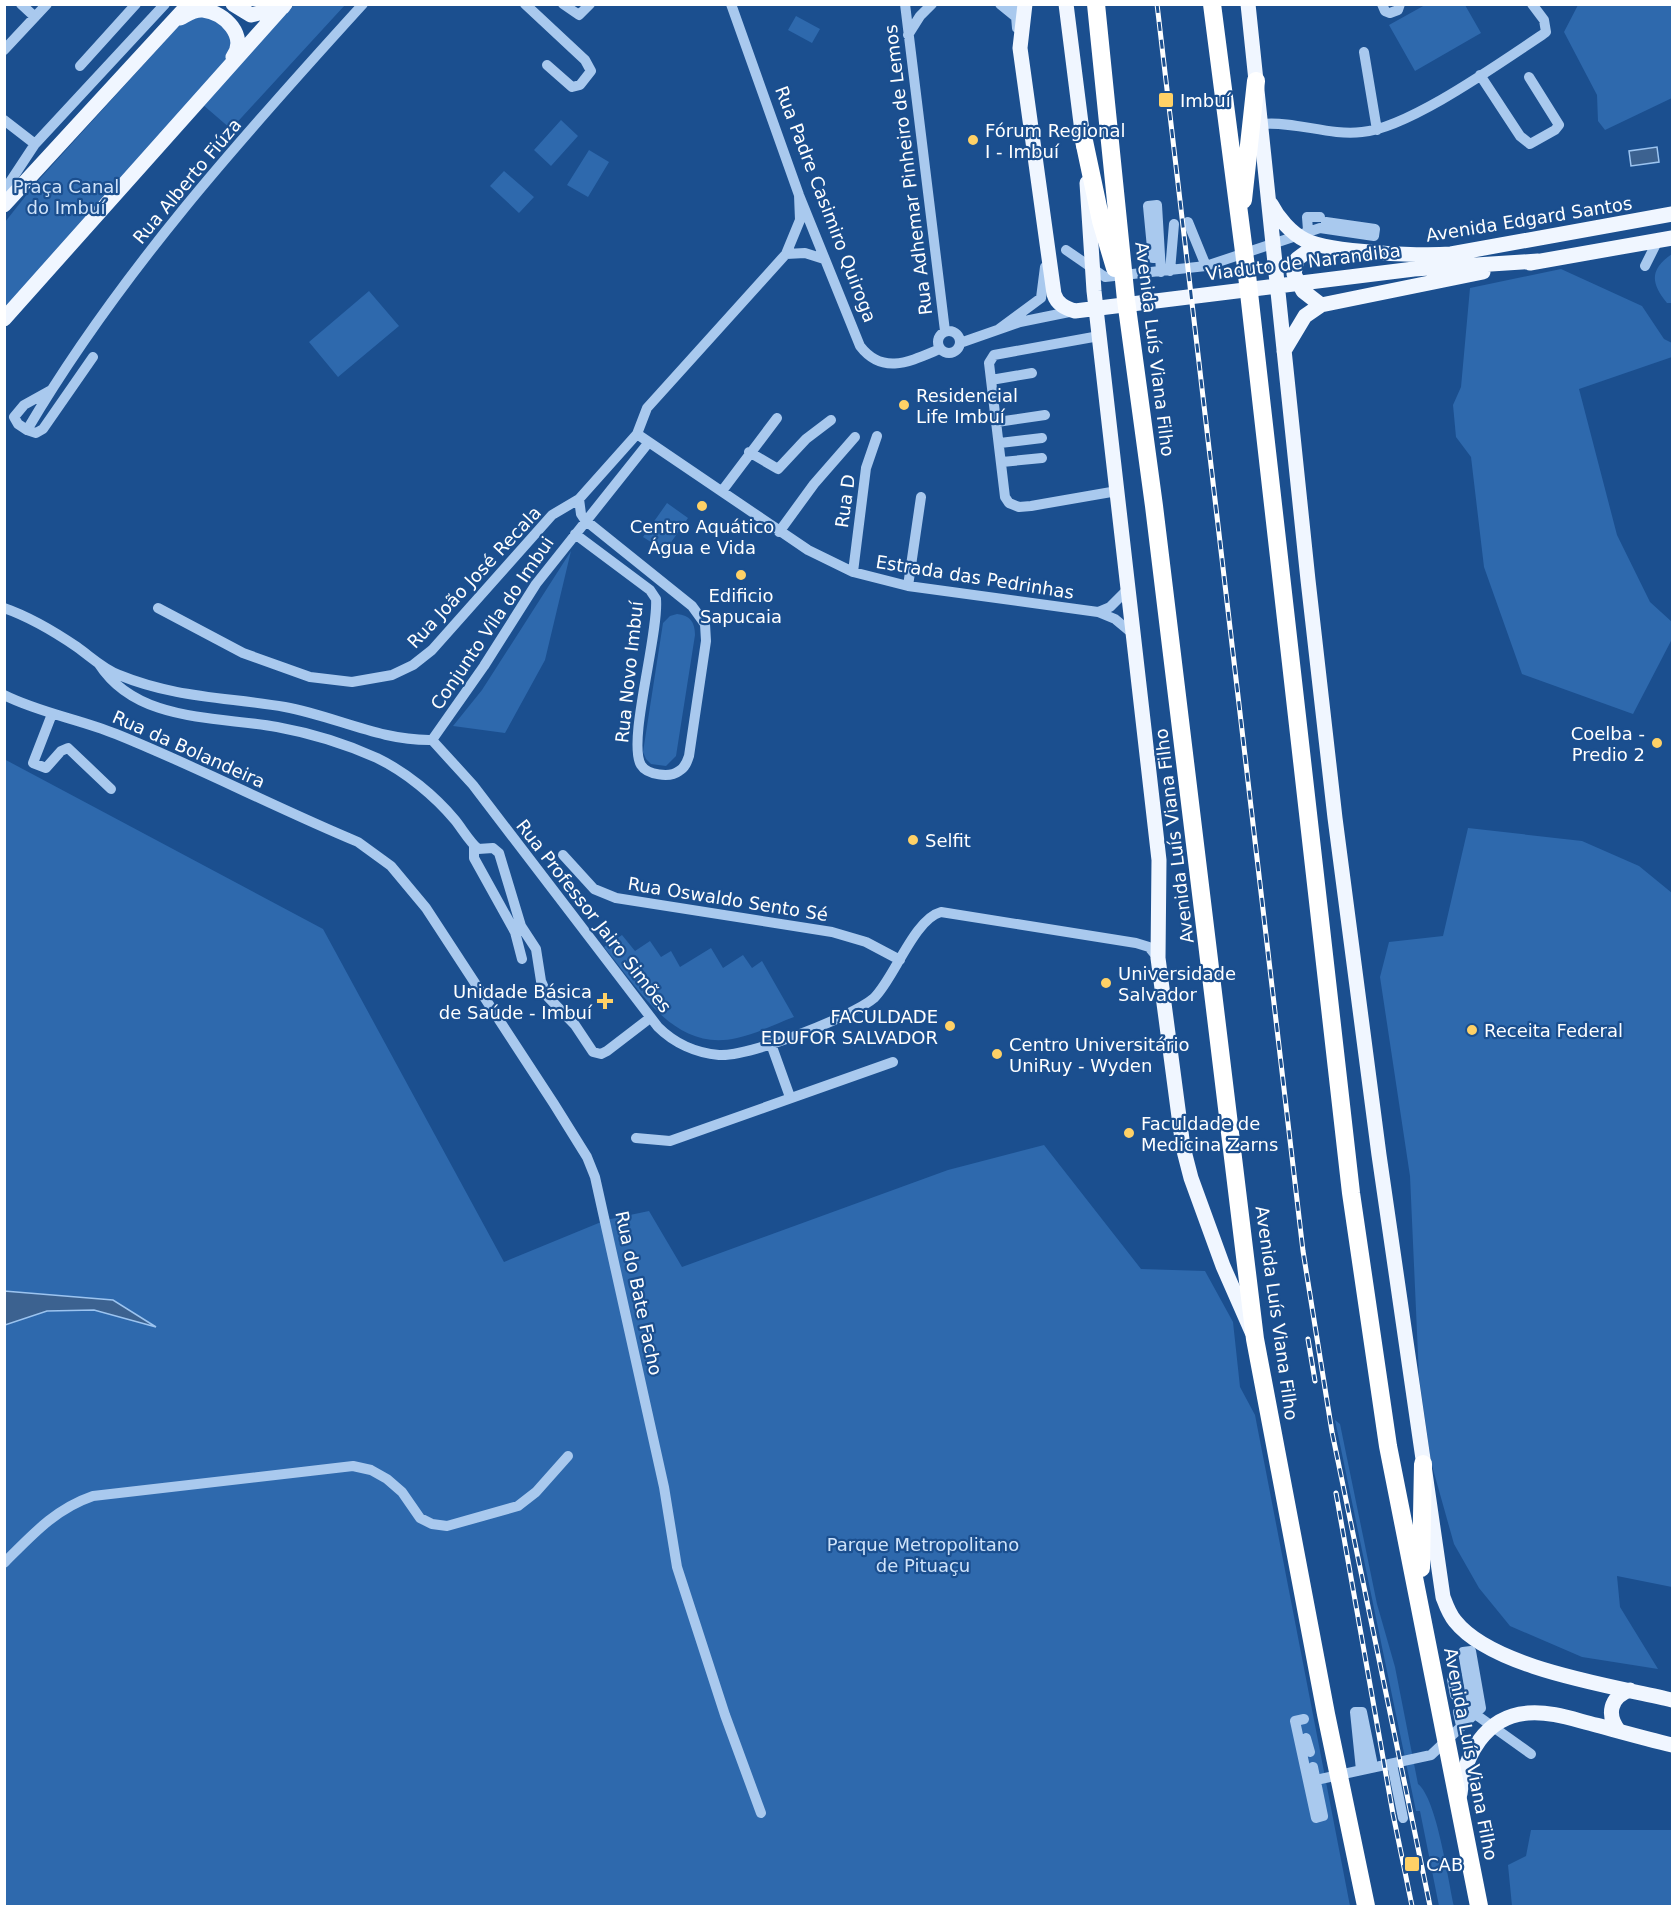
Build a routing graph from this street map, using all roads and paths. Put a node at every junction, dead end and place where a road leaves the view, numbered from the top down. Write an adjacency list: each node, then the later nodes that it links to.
1 (21, 4): 25 (street)
2 (47, 4): 25 (street)
3 (165, 4): 40 (street)
4 (189, 4): 26 (main road)
5 (233, 4): 23 (main road)
6 (363, 4): 78 (street, Rua Alberto Fiúza)
7 (525, 4): 30 (street)
8 (563, 4): 9 (street)
9 (590, 4)
10 (731, 4): 42 (street, Rua Padre Casimiro Quiroga)
11 (905, 4): 27 (street, Rua Adhemar Pinheiro de Lemos)
12 (932, 4): 27 (street)
13 (1000, 4): 24 (street)
14 (1015, 4): 24 (street)
15 (1066, 4): 39 (main road, Avenida Luís Viana Filho)
16 (1096, 4): 65 (highway, Avenida Luís Viana Filho)
17 (1212, 4): 51 (highway, Avenida Luís Viana Filho)
18 (1248, 4): 35 (main road, Avenida Luís Viana Filho)
19 (1382, 4): 20 (street)
20 (1400, 4)
21 (1532, 4): 33 (street)
22 (134, 5): 31 (street)
23 (284, 6): 32 (main road)
24 (1021, 11): 53 (main road)
25 (35, 17): 28 (street)
26 (174, 21): 32 (main road); 44 (main road)
27 (908, 35): 70 (street, Rua Adhemar Pinheiro de Lemos)
28 (4, 50)
29 (1364, 52): 38 (street)
30 (547, 65)
31 (80, 66)
32 (222, 72): 68 (main road)
33 (1480, 75): 34 (street); 38 (street)
34 (1529, 77)
35 (1256, 81): 37 (main road, Avenida Luís Viana Filho); 51 (highway)
36 (4, 120): 40 (street)
37 (1262, 124): 38 (street); 43 (main road, Avenida Luís Viana Filho)
38 (1377, 130)
39 (1083, 136): 65 (highway); 71 (main road, Avenida Luís Viana Filho)
40 (35, 144): 41 (street)
41 (4, 191)
42 (799, 195): 58 (street, Rua João José Recala); 60 (street, Rua Padre Casimiro Quiroga)
43 (1269, 198): 56 (main road, Avenida Edgard Santos); 74 (main road, Avenida Luís Viana Filho)
44 (4, 205)
45 (1672, 214): 56 (main road, Avenida Edgard Santos)
46 (1320, 217): 54 (street)
47 (1332, 217): 48 (street)
48 (1344, 217)
49 (1188, 222): 62 (street)
50 (1174, 224): 64 (street)
51 (1240, 225): 133 (highway, Avenida Luís Viana Filho)
52 (1358, 229): 54 (street)
53 (1044, 230): 67 (main road); 69 (street)
54 (1308, 230): 62 (street)
55 (1665, 239): 61 (main road); 63 (street)
56 (1316, 244): 66 (main road)
57 (1066, 250): 64 (street)
58 (786, 254): 60 (street); 84 (street, Rua João José Recala)
59 (1155, 257): 64 (street)
60 (824, 259): 73 (street, Rua Padre Casimiro Quiroga)
61 (1538, 261): 66 (main road); 67 (main road, Viaduto de Narandiba)
62 (1206, 266): 64 (street)
63 (1645, 266)
64 (1165, 271)
65 (1126, 300): 129 (highway, Avenida Luís Viana Filho)
66 (1321, 305): 74 (main road)
67 (1078, 310): 69 (street)
68 (4, 319)
69 (999, 329): 72 (street)
70 (945, 331): 72 (street); 73 (street)
71 (1099, 336): 77 (street); 94 (main road, Avenida Luís Viana Filho)
72 (960, 339): 73 (street)
73 (939, 345)
74 (1284, 351): 131 (main road, Avenida Luís Viana Filho)
75 (93, 357): 83 (street)
76 (1032, 373): 77 (street)
77 (991, 380): 82 (street)
78 (51, 390): 83 (street, Rua Alberto Fiúza); 83 (street, Rua Alberto Fiúza)
79 (1045, 415): 82 (street)
80 (777, 418): 90 (street)
81 (831, 420): 90 (street)
82 (997, 422): 89 (street)
83 (27, 430)
84 (637, 434): 88 (street, Estrada das Pedrinhas); 96 (street, Rua João José Recala)
85 (877, 436): 102 (street, Rua D)
86 (855, 437): 98 (street)
87 (1042, 438): 89 (street)
88 (648, 442): 93 (street, Estrada das Pedrinhas); 97 (street, Conjunto Vila do Imbui)
89 (1000, 443): 92 (street)
90 (749, 452): 93 (street)
91 (1042, 458): 92 (street)
92 (1002, 462): 94 (street)
93 (722, 490): 98 (street, Estrada das Pedrinhas)
94 (1117, 490): 104 (main road, Avenida Luís Viana Filho)
95 (921, 496): 103 (street)
96 (579, 499): 97 (street); 106 (street, Rua João José Recala)
97 (585, 520): 99 (street, Conjunto Vila do Imbui); 100 (street, Rua Novo Imbuí)
98 (779, 532): 102 (street, Estrada das Pedrinhas)
99 (574, 534): 101 (street, Rua Novo Imbuí); 114 (street, Conjunto Vila do Imbui)
100 (621, 550): 101 (street); 101 (street, Rua Novo Imbuí)
101 (612, 561)
102 (853, 572): 103 (street, Estrada das Pedrinhas)
103 (908, 586): 107 (street, Estrada das Pedrinhas)
104 (1128, 589): 107 (street, Estrada das Pedrinhas); 108 (main road, Avenida Luís Viana Filho)
105 (4, 608): 109 (street)
106 (158, 608)
107 (1098, 612): 108 (street, Estrada das Pedrinhas)
108 (1133, 634): 119 (main road, Avenida Luís Viana Filho)
109 (99, 664): 111 (street); 113 (street)
110 (4, 695): 112 (street, Rua da Bolandeira)
111 (298, 710): 113 (street); 114 (street)
112 (52, 714): 115 (street); 116 (street, Rua da Bolandeira)
113 (294, 730): 117 (street)
114 (432, 740): 124 (street, Rua Professor Jairo Simões)
115 (111, 789)
116 (358, 842): 154 (street, Rua do Bate Facho)
117 (474, 846): 122 (street); 124 (street)
118 (563, 855): 123 (street, Rua Oswaldo Sento Sé)
119 (1158, 928): 120 (street); 121 (main road, Avenida Luís Viana Filho)
120 (1136, 943): 121 (street, Rua Professor Jairo Simões); 123 (street, Rua Professor Jairo Simões)
121 (1158, 958): 129 (main road, Avenida Luís Viana Filho)
122 (522, 959)
123 (900, 960): 125 (street, Rua Professor Jairo Simões)
124 (650, 1018): 125 (street, Rua Professor Jairo Simões)
125 (771, 1044): 127 (street)
126 (893, 1062): 127 (street)
127 (789, 1097): 128 (street)
128 (636, 1138)
129 (1256, 1339): 157 (highway, Avenida Luís Viana Filho)
130 (568, 1456): 132 (street)
131 (1423, 1464): 133 (highway); 136 (main road, Avenida Luís Viana Filho)
132 (4, 1563)
133 (1422, 1612): 153 (highway, Avenida Luís Viana Filho)
134 (1470, 1661): 140 (street)
135 (1452, 1679): 137 (street)
136 (1630, 1690): 138 (main road, Avenida Luís Viana Filho); 144 (main road)
137 (1455, 1695)
138 (1672, 1700)
139 (1458, 1712): 143 (street)
140 (1474, 1714): 143 (street); 148 (street)
141 (1304, 1719): 152 (street)
142 (1360, 1725): 151 (street)
143 (1461, 1726): 149 (street)
144 (1619, 1731): 146 (main road); 153 (main road)
145 (1306, 1738): 147 (street)
146 (1672, 1745)
147 (1310, 1752)
148 (1531, 1754)
149 (1392, 1764): 151 (street); 155 (street)
150 (1313, 1767): 152 (street)
151 (1361, 1770): 152 (street)
152 (1316, 1780)
153 (1458, 1806): 156 (highway, Avenida Luís Viana Filho)
154 (761, 1813)
155 (1402, 1818)
156 (1480, 1901)
157 (1366, 1906)

